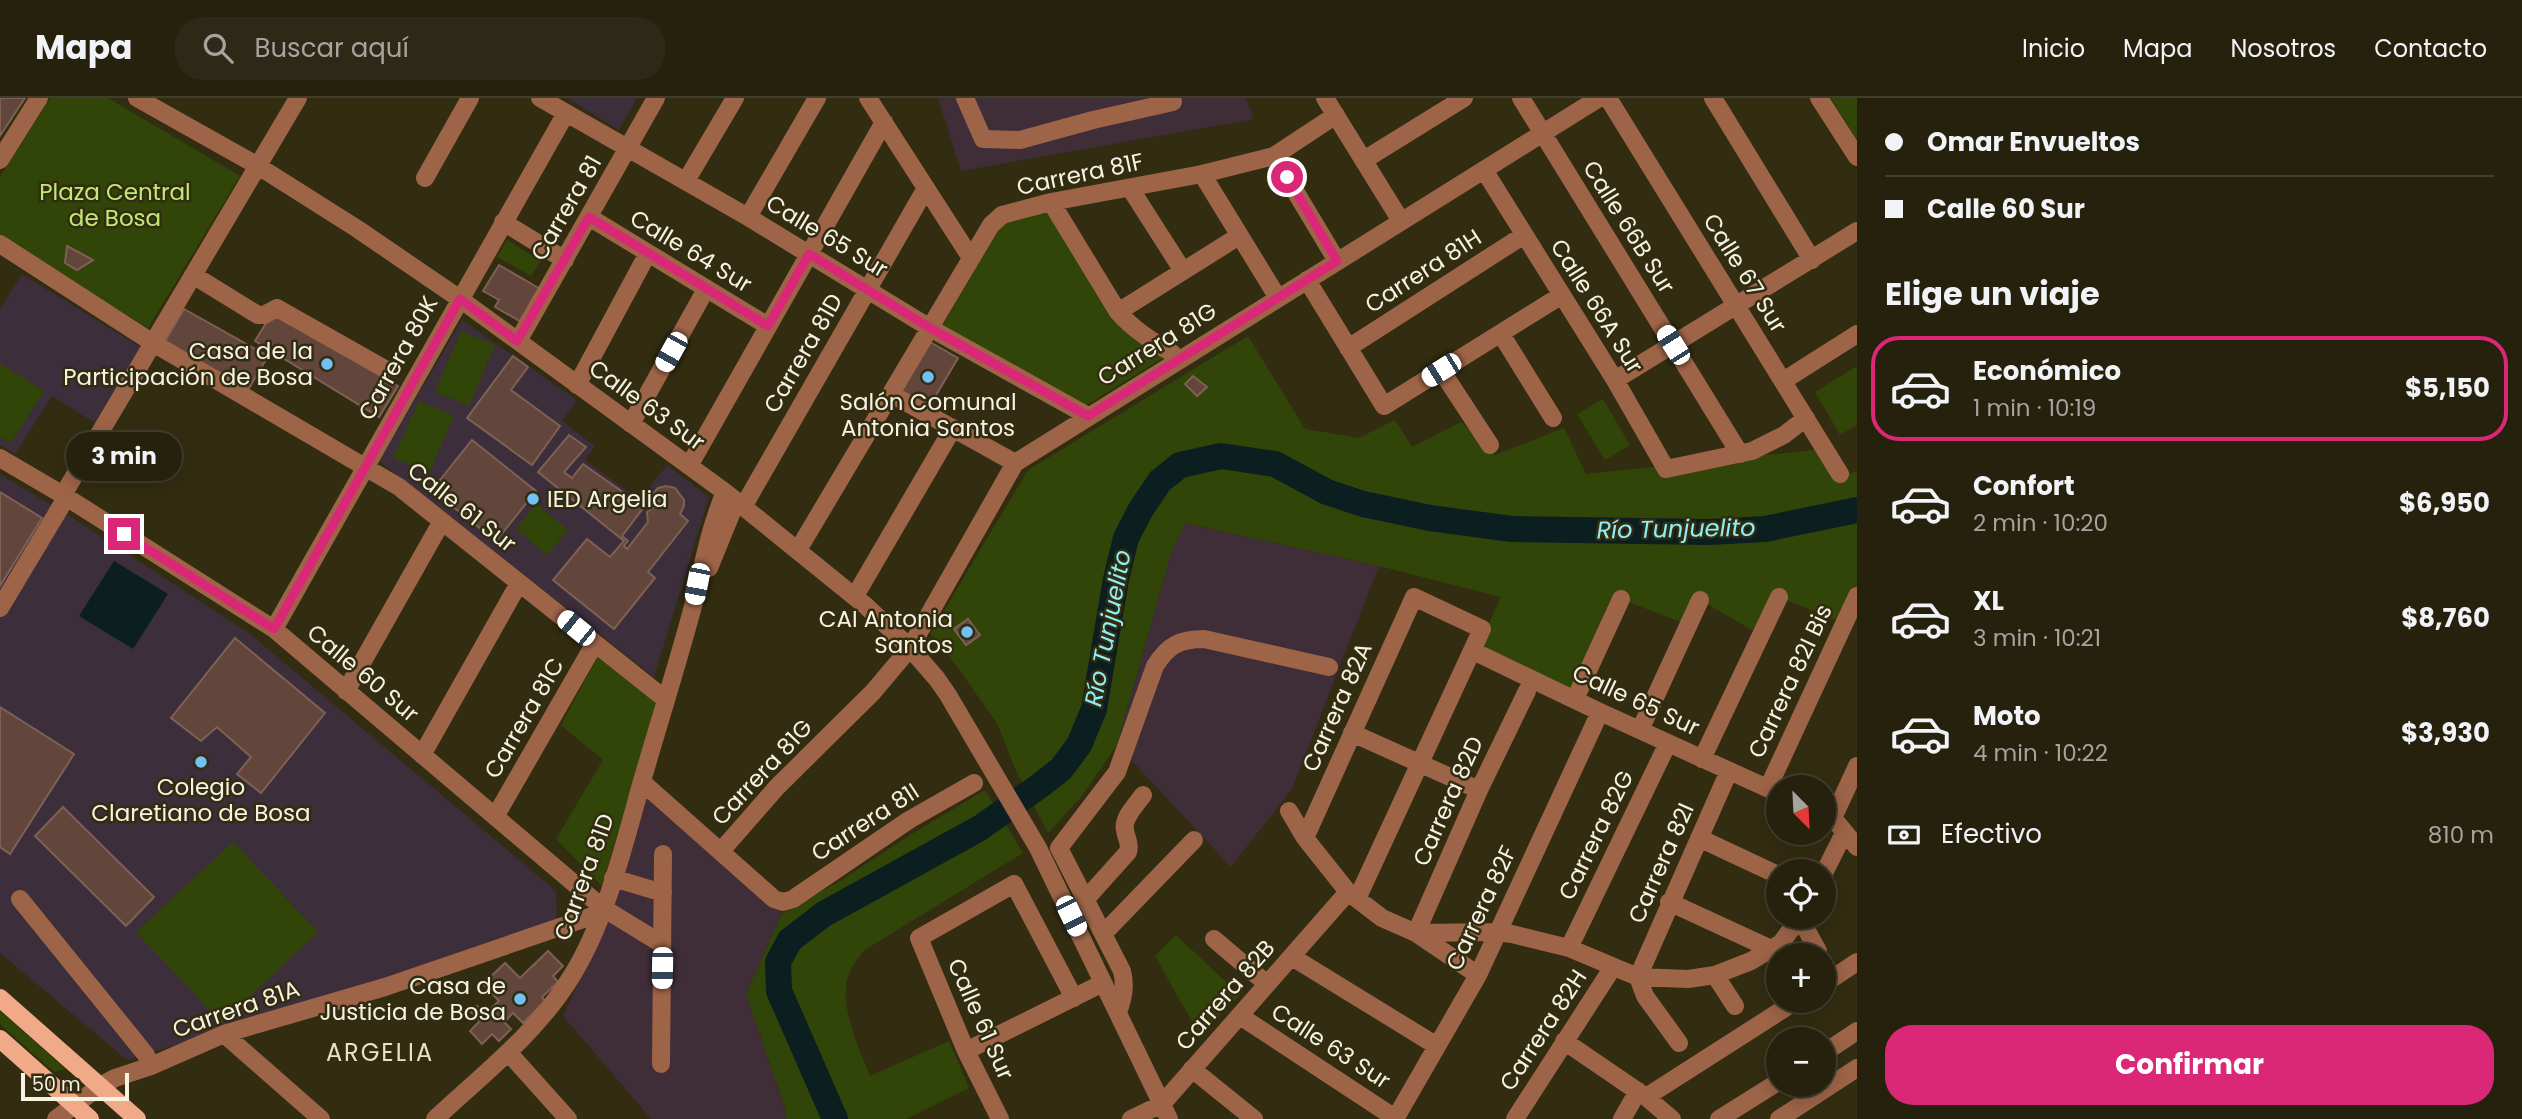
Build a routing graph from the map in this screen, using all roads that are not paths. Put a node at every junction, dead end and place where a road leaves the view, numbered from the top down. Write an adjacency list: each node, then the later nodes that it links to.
1 (39, 98): 25 (street)
2 (136, 98): 27 (street, Calle 63 Sur)
3 (299, 98): 27 (street)
4 (470, 98): 30 (street)
5 (540, 98): 19 (street, Calle 65 Sur)
6 (656, 98): 22 (street, Carrera 81)
7 (735, 98): 31 (street)
8 (817, 98): 36 (street)
9 (868, 98): 20 (street)
10 (965, 98): 17 (street)
11 (1464, 98): 26 (street)
12 (1521, 98): 21 (street, Calle 66B Sur)
13 (1599, 98): 21 (street, Carrera 81G)
14 (1608, 98): 57 (street, Calle 67 Sur)
15 (1713, 98): 47 (street)
16 (1819, 98): 24 (street)
17 (1173, 102)
18 (1331, 103): 23 (street, Carrera 81F); 26 (street)
19 (566, 113): 22 (street, Calle 65 Sur); 38 (street, Carrera 80K)
20 (884, 122): 32 (street); 44 (street)
21 (1542, 133): 28 (street, Carrera 81G); 65 (street, Calle 66B Sur)
22 (628, 150): 31 (street, Calle 65 Sur); 35 (street, Carrera 81)
23 (1274, 156): 29 (street, Carrera 81F); 48 (street)
24 (1857, 157)
25 (0, 160)
26 (1364, 160): 37 (street)
27 (258, 166): 50 (street); 56 (street, Calle 63 Sur)
28 (1484, 170): 37 (street, Carrera 81G); 41 (street, Calle 66A Sur)
29 (1202, 174): 33 (street, Carrera 81F); 40 (street)
30 (425, 178)
31 (686, 181): 36 (street, Calle 65 Sur)
32 (926, 188): 45 (street); 53 (street, Carrera 81D)
33 (1130, 188): 34 (street, Carrera 81F); 49 (street)
34 (1051, 202): 45 (street, Carrera 81F); 58 (street)
35 (589, 217): 43 (street, Calle 64 Sur); 46 (street, Carrera 81)
36 (748, 217): 44 (street, Calle 65 Sur)
37 (1401, 221): 48 (street, Carrera 81G)
38 (503, 222): 46 (street); 56 (street, Carrera 80K)
39 (1857, 231): 47 (street)
40 (1239, 236): 49 (street); 55 (street)
41 (1524, 236): 54 (street, Calle 66A Sur); 66 (street, Carrera 81H)
42 (0, 244): 64 (street, Calle 61 Sur)
43 (648, 253): 52 (street, Calle 64 Sur); 72 (street)
44 (809, 254): 53 (street, Calle 65 Sur); 59 (street)
45 (971, 258): 60 (street, Carrera 81F)
46 (565, 260): 63 (street, Carrera 81)
47 (1812, 260): 57 (street)
48 (1337, 261): 51 (street, Carrera 81G)
49 (1183, 271): 58 (street)
50 (193, 275): 64 (street); 68 (street)
51 (1307, 280): 55 (street, Carrera 81G); 66 (street)
52 (706, 289): 59 (street, Calle 64 Sur); 77 (street)
53 (867, 290): 60 (street, Calle 65 Sur); 87 (street, Carrera 81D)
54 (1562, 295): 61 (street); 70 (street, Calle 66A Sur)
55 (1278, 298): 74 (street, Carrera 81G)
56 (460, 299): 63 (street, Calle 63 Sur); 84 (street, Carrera 80K)
57 (1736, 306): 65 (street); 71 (street, Calle 67 Sur)
58 (1118, 312): 67 (street)
59 (768, 326): 83 (street)
60 (930, 328): 73 (street, Carrera 81F); 74 (street, Calle 65 Sur)
61 (1501, 334): 69 (street); 75 (street)
62 (1857, 334): 71 (street)
63 (517, 341): 72 (street, Calle 63 Sur)
64 (153, 343): 84 (street, Calle 61 Sur); 86 (street)
65 (1673, 345): 70 (street); 80 (street, Calle 66B Sur)
66 (1348, 348): 69 (street)
67 (1172, 353)
68 (385, 369)
69 (1441, 370): 79 (street)
70 (1615, 380): 80 (street, Calle 66A Sur)
71 (1783, 381): 76 (street, Calle 67 Sur)
72 (577, 385): 77 (street, Calle 63 Sur)
73 (891, 394): 78 (street); 89 (street, Carrera 81F)
74 (1088, 416): 82 (street, Carrera 81G)
75 (1553, 418)
76 (1806, 418): 80 (street); 85 (street, Calle 67 Sur)
77 (631, 424): 83 (street, Calle 63 Sur)
78 (953, 428): 82 (street); 91 (street)
79 (1490, 445)
80 (1740, 454)
81 (0, 458): 86 (street, Calle 60 Sur)
82 (1015, 463): 100 (street, Carrera 81G)
83 (689, 466): 87 (street, Calle 63 Sur)
84 (365, 467): 88 (street, Calle 61 Sur); 98 (street, Carrera 80K)
85 (1840, 474)
86 (63, 499): 97 (street); 98 (street, Calle 60 Sur)
87 (735, 500): 89 (street, Calle 63 Sur); 105 (street, Carrera 81D)
88 (442, 521): 90 (street, Calle 61 Sur); 103 (street)
89 (798, 550): 91 (street, Calle 63 Sur)
90 (519, 583): 99 (street, Calle 61 Sur); 111 (street)
91 (855, 596): 100 (street, Calle 63 Sur)
92 (1857, 596): 116 (street, Carrera 82I Bis)
93 (1414, 597): 101 (street, Carrera 82B); 109 (street, Carrera 82A)
94 (1779, 597): 112 (street)
95 (1620, 598): 106 (street)
96 (1700, 600): 108 (street)
97 (0, 608)
98 (274, 629): 103 (street, Calle 60 Sur)
99 (595, 643): 105 (street, Calle 61 Sur); 123 (street, Carrera 81C)
100 (911, 648): 130 (street, Carrera 81G); 155 (street, Calle 63 Sur)
101 (1473, 651): 106 (street, Calle 65 Sur); 113 (street, Carrera 82B)
102 (1329, 667): 137 (street)
103 (346, 691): 111 (street, Calle 60 Sur)
104 (1527, 691): 120 (street, Carrera 82D)
105 (665, 699): 117 (street, Carrera 81D)
106 (1575, 699): 107 (street, Calle 65 Sur)
107 (1600, 712): 108 (street, Calle 65 Sur); 140 (street, Carrera 82F)
108 (1640, 730): 110 (street, Calle 65 Sur)
109 (1352, 733): 113 (street); 126 (street, Carrera 82A)
110 (1668, 743): 112 (street, Calle 65 Sur); 146 (street, Carrera 82G)
111 (422, 755): 123 (street, Calle 60 Sur)
112 (1702, 758): 115 (street, Calle 65 Sur)
113 (1419, 761): 120 (street); 135 (street, Carrera 82B)
114 (1857, 766): 124 (street)
115 (1729, 771): 119 (street, Calle 65 Sur); 127 (street, Carrera 82I)
116 (1779, 775)
117 (642, 782): 130 (street); 133 (street, Carrera 81D)
118 (974, 783): 130 (street, Carrera 81I)
119 (1766, 787)
120 (1479, 790): 141 (street, Carrera 82D)
121 (1143, 795): 137 (street)
122 (1289, 811): 126 (street)
123 (495, 817): 139 (street, Calle 60 Sur)
124 (1836, 817)
125 (1836, 824): 129 (street)
126 (1305, 838): 135 (street)
127 (1699, 838): 132 (street); 138 (street, Carrera 82I)
128 (1194, 840): 142 (street)
129 (1857, 847)
130 (721, 851)
131 (663, 854): 134 (street)
132 (1766, 869)
133 (613, 878): 134 (street); 139 (street, Carrera 81D)
134 (663, 893): 144 (street)
135 (1352, 896): 141 (street); 148 (street, Carrera 82B)
136 (20, 899): 173 (street)
137 (1085, 900): 142 (street)
138 (1669, 902): 145 (street); 153 (street, Carrera 82I)
139 (602, 910): 144 (street, Calle 60 Sur); 164 (street, Carrera 81A); 171 (street, Carrera 81D)
140 (1497, 932): 141 (street); 146 (street); 151 (street, Carrera 82F)
141 (1416, 933): 151 (street)
142 (1103, 934): 160 (street)
143 (1214, 939): 156 (street)
144 (662, 944): 172 (street)
145 (1766, 947)
146 (1569, 948): 150 (street)
147 (1766, 952): 152 (street)
148 (1292, 957): 156 (street, Carrera 82B); 169 (street)
149 (1857, 962): 154 (street)
150 (1613, 967): 153 (street); 166 (street, Carrera 82H)
151 (1478, 975): 169 (street, Carrera 82F)
152 (1714, 975): 153 (street); 159 (street)
153 (1638, 976): 167 (street)
154 (1836, 976)
155 (1103, 983): 158 (street); 160 (street, Calle 63 Sur)
156 (1268, 984): 162 (street, Carrera 82B)
157 (0, 998): 176 (main road)
158 (1074, 998): 170 (street); 170 (street, Calle 61 Sur)
159 (1735, 1006)
160 (1118, 1013): 180 (street, Calle 63 Sur)
161 (1776, 1013): 178 (street)
162 (1240, 1016): 174 (street, Carrera 82B); 182 (street, Calle 63 Sur)
163 (1857, 1031): 168 (street)
164 (224, 1034): 173 (street, Carrera 81A); 181 (street)
165 (0, 1039): 179 (main road)
166 (1564, 1041): 178 (street); 192 (street, Carrera 82H)
167 (1679, 1042)
168 (1836, 1045)
169 (1437, 1046): 182 (street, Carrera 82F)
170 (966, 1051): 189 (street, Calle 61 Sur)
171 (508, 1052): 187 (street, Carrera 81D); 188 (street)
172 (661, 1064)
173 (150, 1066): 176 (street, Carrera 81A)
174 (1192, 1069): 180 (street, Carrera 82B); 191 (street)
175 (1857, 1069): 196 (street)
176 (100, 1086): 179 (street, Carrera 81A); 185 (main road)
177 (1766, 1090): 195 (street)
178 (1642, 1094): 193 (street); 194 (street)
179 (73, 1104): 183 (street, Carrera 81A); 184 (main road)
180 (1166, 1111): 190 (street, Carrera 82B)
181 (317, 1116): 186 (street)
182 (1395, 1118)
183 (56, 1119)
184 (90, 1119)
185 (137, 1119)
186 (294, 1119)
187 (435, 1119)
188 (568, 1119)
189 (1000, 1119)
190 (1131, 1119)
191 (1254, 1119)
192 (1516, 1119)
193 (1622, 1119)
194 (1672, 1119)
195 (1720, 1119)
196 (1779, 1119)

